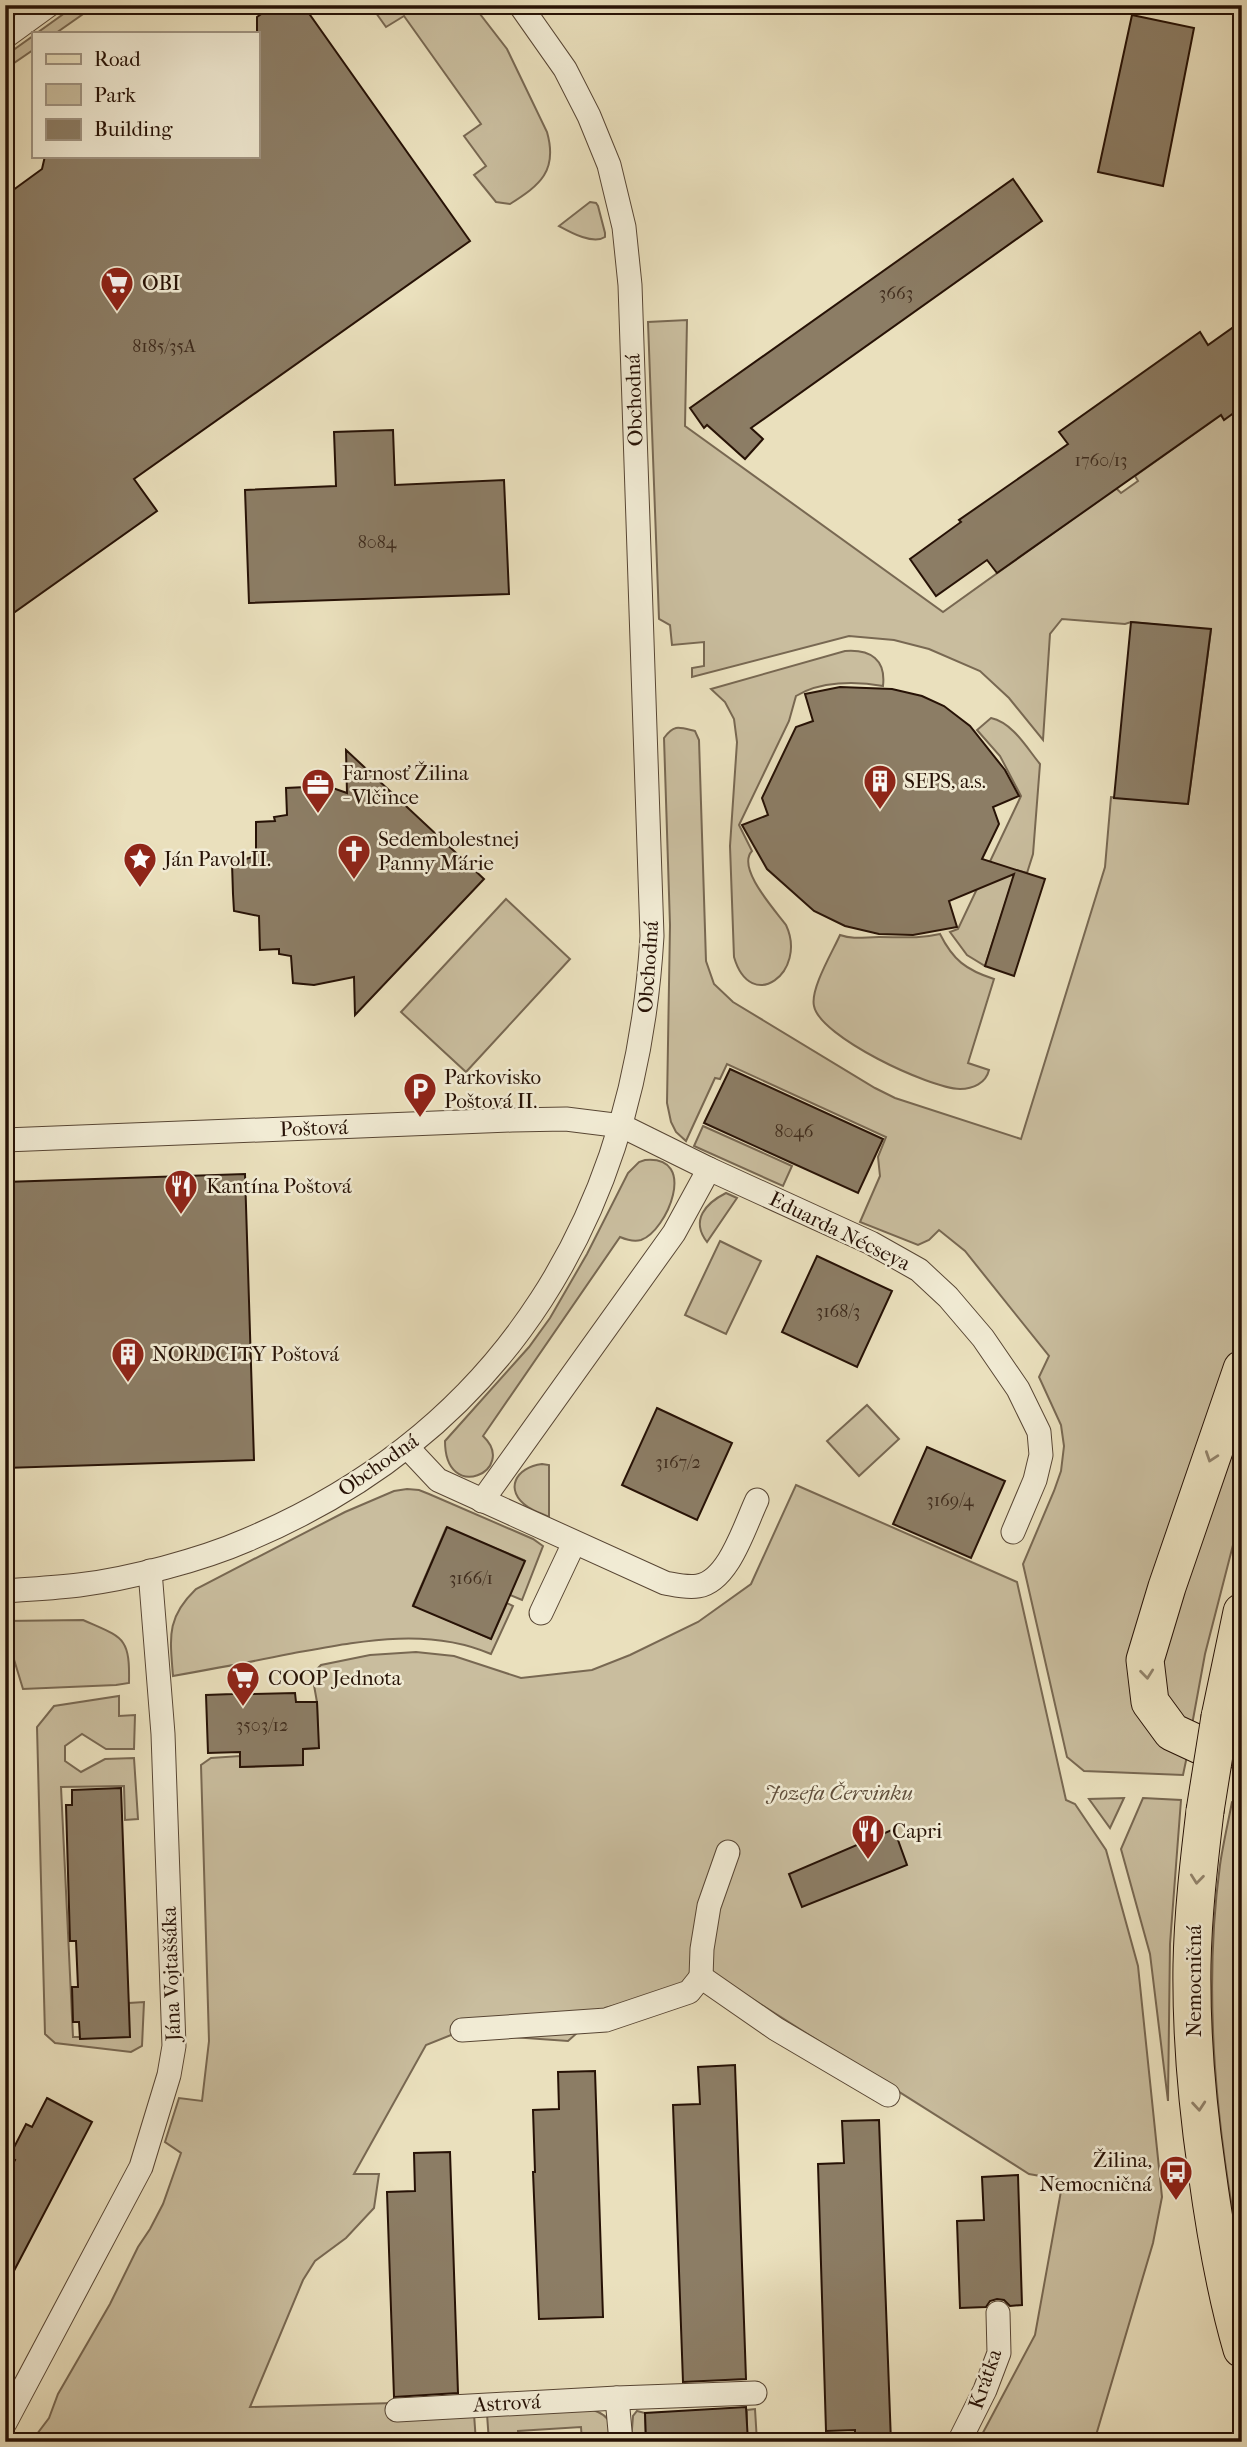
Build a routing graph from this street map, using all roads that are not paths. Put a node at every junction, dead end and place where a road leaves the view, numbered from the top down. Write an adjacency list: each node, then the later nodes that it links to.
1 (49, 5): 3 (street)
2 (520, 5): 4 (street, Obchodná)
3 (5, 37)
4 (622, 1126): 5 (street, Poštová); 6 (street, Eduarda Nécseya); 8 (street, Obchodná)
5 (5, 1140)
6 (709, 1168): 10 (street); 11 (street, Eduarda Nécseya)
7 (1242, 1369): 17 (main road, one-way to 17)
8 (407, 1447): 10 (street); 13 (street, Obchodná)
9 (757, 1500): 12 (street)
10 (482, 1501): 12 (street)
11 (1013, 1532)
12 (574, 1543): 16 (street)
13 (150, 1571): 14 (street, Obchodná); 27 (street, Jána Vojtaššáka)
14 (5, 1591)
15 (1242, 1612): 23 (main road, Nemocničná, one-way to 23, bridge)
16 (541, 1613)
17 (1242, 1750)
18 (728, 1852): 19 (street)
19 (701, 1977): 20 (street); 21 (street)
20 (461, 2030)
21 (888, 2095)
22 (998, 2313): 29 (street, Krátka)
23 (1242, 2349)
24 (755, 2393): 25 (street, Astrová)
25 (617, 2398): 26 (street, Astrová); 28 (street)
26 (397, 2410)
27 (5, 2423)
28 (621, 2442)
29 (959, 2442)

